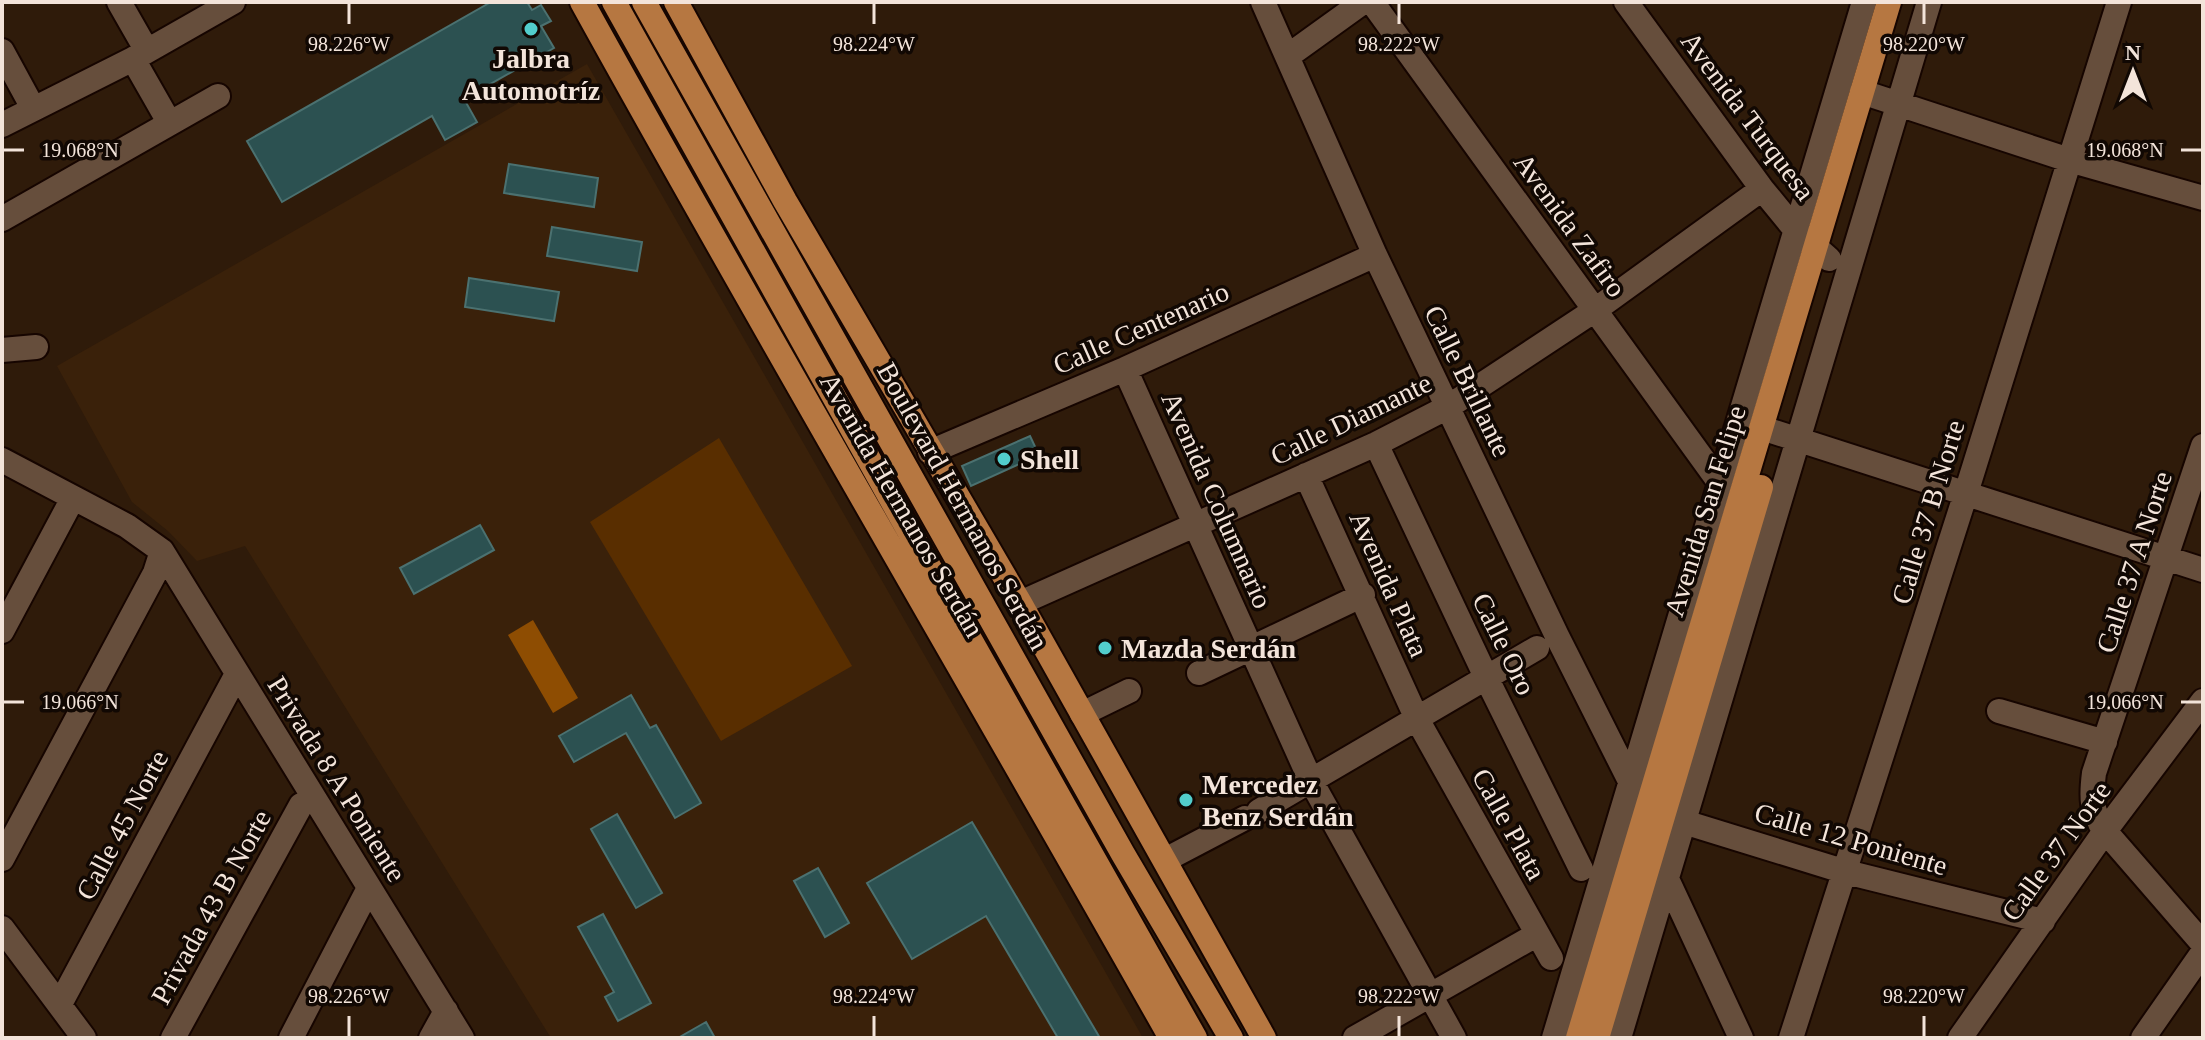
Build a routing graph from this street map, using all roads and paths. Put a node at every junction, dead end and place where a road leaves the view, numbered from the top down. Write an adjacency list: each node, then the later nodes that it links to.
1 (119, 2): 17 (street)
2 (233, 2): 17 (street)
3 (582, 2): 22 (main road, Avenida Hermanos Serdán)
4 (614, 2): 26 (main road, Boulevard Hermanos Serdán)
5 (644, 2): 27 (main road, Boulevard Hermanos Serdán)
6 (676, 2): 30 (main road, Avenida Hermanos Serdán)
7 (1263, 2): 18 (street, Calle Brillante)
8 (1363, 2): 18 (street)
9 (1372, 2): 35 (street, Avenida Zafiro)
10 (1626, 2): 28 (street, Avenida Turquesa)
11 (1864, 2): 32 (street, Avenida San Felipe)
12 (1889, 2): 20 (main road, Avenida San Felipe)
13 (1906, 2): 20 (main road, Avenida San Felipe)
14 (1929, 2): 20 (street, Avenida San Felipe)
15 (2119, 2): 25 (street, Calle 37 B Norte)
16 (2, 51): 21 (street)
17 (140, 55): 21 (street); 23 (street)
18 (1288, 56): 34 (street, Calle Brillante)
19 (218, 96): 23 (street)
20 (1880, 97): 25 (street); 33 (main road, Avenida San Felipe); 41 (street, Avenida San Felipe)
21 (33, 108): 24 (street)
22 (641, 108): 26 (main road); 98 (main road, Avenida Hermanos Serdán)
23 (169, 122): 31 (street)
24 (2, 125)
25 (2069, 160): 29 (street); 49 (street, Calle 37 B Norte)
26 (706, 166): 99 (main road, Boulevard Hermanos Serdán)
27 (741, 174): 30 (main road); 46 (main road, Boulevard Hermanos Serdán)
28 (1762, 189): 32 (street, Avenida Turquesa); 35 (street, Calle Diamante)
29 (2203, 198)
30 (785, 201): 38 (main road, Avenida Hermanos Serdán)
31 (2, 219)
32 (1794, 228): 33 (street, Avenida Turquesa); 48 (street, Avenida San Felipe)
33 (1823, 254): 41 (main road, Avenida San Felipe)
34 (1375, 255): 39 (street, Calle Centenario); 40 (street, Calle Brillante)
35 (1595, 310): 40 (street, Calle Diamante); 48 (street, Avenida Zafiro)
36 (36, 347): 37 (street)
37 (2, 350)
38 (881, 368): 44 (main road, Avenida Hermanos Serdán); 46 (main road)
39 (1125, 369): 44 (street, Calle Centenario); 51 (street, Avenida Columnario)
40 (1448, 407): 42 (street, Calle Diamante); 73 (street, Calle Brillante)
41 (1779, 433): 49 (street); 75 (main road, Avenida San Felipe); 75 (street, Avenida San Felipe)
42 (1376, 444): 47 (street, Calle Diamante); 64 (street, Calle Oro)
43 (2203, 446): 53 (street, Calle 37 A Norte)
44 (930, 452): 54 (main road, Avenida Hermanos Serdán)
45 (2, 460): 50 (street)
46 (911, 475): 61 (main road, Boulevard Hermanos Serdán)
47 (1306, 475): 51 (street, Calle Diamante); 56 (street, Avenida Plata)
48 (1720, 483): 73 (street, Avenida San Felipe)
49 (1966, 493): 53 (street); 80 (street, Calle 37 B Norte)
50 (73, 498): 52 (street); 58 (street)
51 (1195, 525): 57 (street, Calle Diamante); 59 (street, Avenida Columnario)
52 (162, 551): 63 (street, Privada 8 A Poniente); 77 (street)
53 (2167, 560): 55 (street); 70 (street, Calle 37 A Norte)
54 (997, 564): 57 (main road, Avenida Hermanos Serdán); 61 (main road)
55 (2203, 570)
56 (1363, 595): 59 (street); 68 (street, Avenida Plata)
57 (1020, 603): 69 (main road, Avenida Hermanos Serdán)
58 (2, 631)
59 (1251, 647): 62 (street); 72 (street, Avenida Columnario)
60 (1537, 648): 64 (street)
61 (1018, 666): 71 (main road, Boulevard Hermanos Serdán)
62 (1199, 673)
63 (237, 674): 82 (street, Privada 8 A Poniente); 90 (street, Calle 45 Norte)
64 (1487, 679): 68 (street); 79 (street, Calle Oro)
65 (1129, 691): 69 (street)
66 (2203, 701): 76 (street, Calle 37 Norte)
67 (1999, 711): 70 (street)
68 (1417, 719): 72 (street); 85 (street, Calle Plata)
69 (1087, 722): 71 (main road); 78 (main road, Avenida Hermanos Serdán)
70 (2105, 742): 76 (street, Calle 37 A Norte)
71 (1081, 779): 100 (main road, Boulevard Hermanos Serdán)
72 (1311, 781): 78 (street); 89 (street, Avenida Columnario)
73 (1630, 781): 104 (street, Avenida San Felipe)
74 (301, 805): 94 (street, Privada 43 B Norte)
75 (1664, 816): 80 (street, Calle 12 Poniente); 81 (street, Avenida San Felipe); 92 (main road, Avenida San Felipe); 92 (main road, Avenida San Felipe)
76 (2105, 831): 83 (street, Calle 37 Norte); 86 (street)
77 (2, 859)
78 (1165, 860): 101 (main road, Avenida Hermanos Serdán)
79 (1581, 869)
80 (1846, 872): 83 (street, Calle 12 Poniente); 106 (street, Calle 37 B Norte)
81 (1667, 879): 92 (street, Avenida San Felipe); 105 (street)
82 (369, 888): 91 (street, Privada 8 A Poniente); 95 (street)
83 (2043, 921): 107 (street, Calle 37 Norte)
84 (2, 928): 90 (street)
85 (1536, 935): 88 (street, Calle Plata); 89 (street)
86 (2203, 944)
87 (2203, 952): 108 (street)
88 (1551, 958)
89 (1430, 996): 102 (street); 103 (street, Avenida Columnario)
90 (60, 1004): 93 (street)
91 (446, 1011): 96 (street); 97 (street, Privada 8 A Poniente)
92 (1600, 1036)
93 (84, 1038)
94 (173, 1038)
95 (291, 1038)
96 (431, 1038)
97 (462, 1038)
98 (1171, 1038)
99 (1195, 1038)
100 (1231, 1038)
101 (1264, 1038)
102 (1355, 1038)
103 (1454, 1038)
104 (1554, 1038)
105 (1741, 1038)
106 (1791, 1038)
107 (1960, 1038)
108 (2143, 1038)

